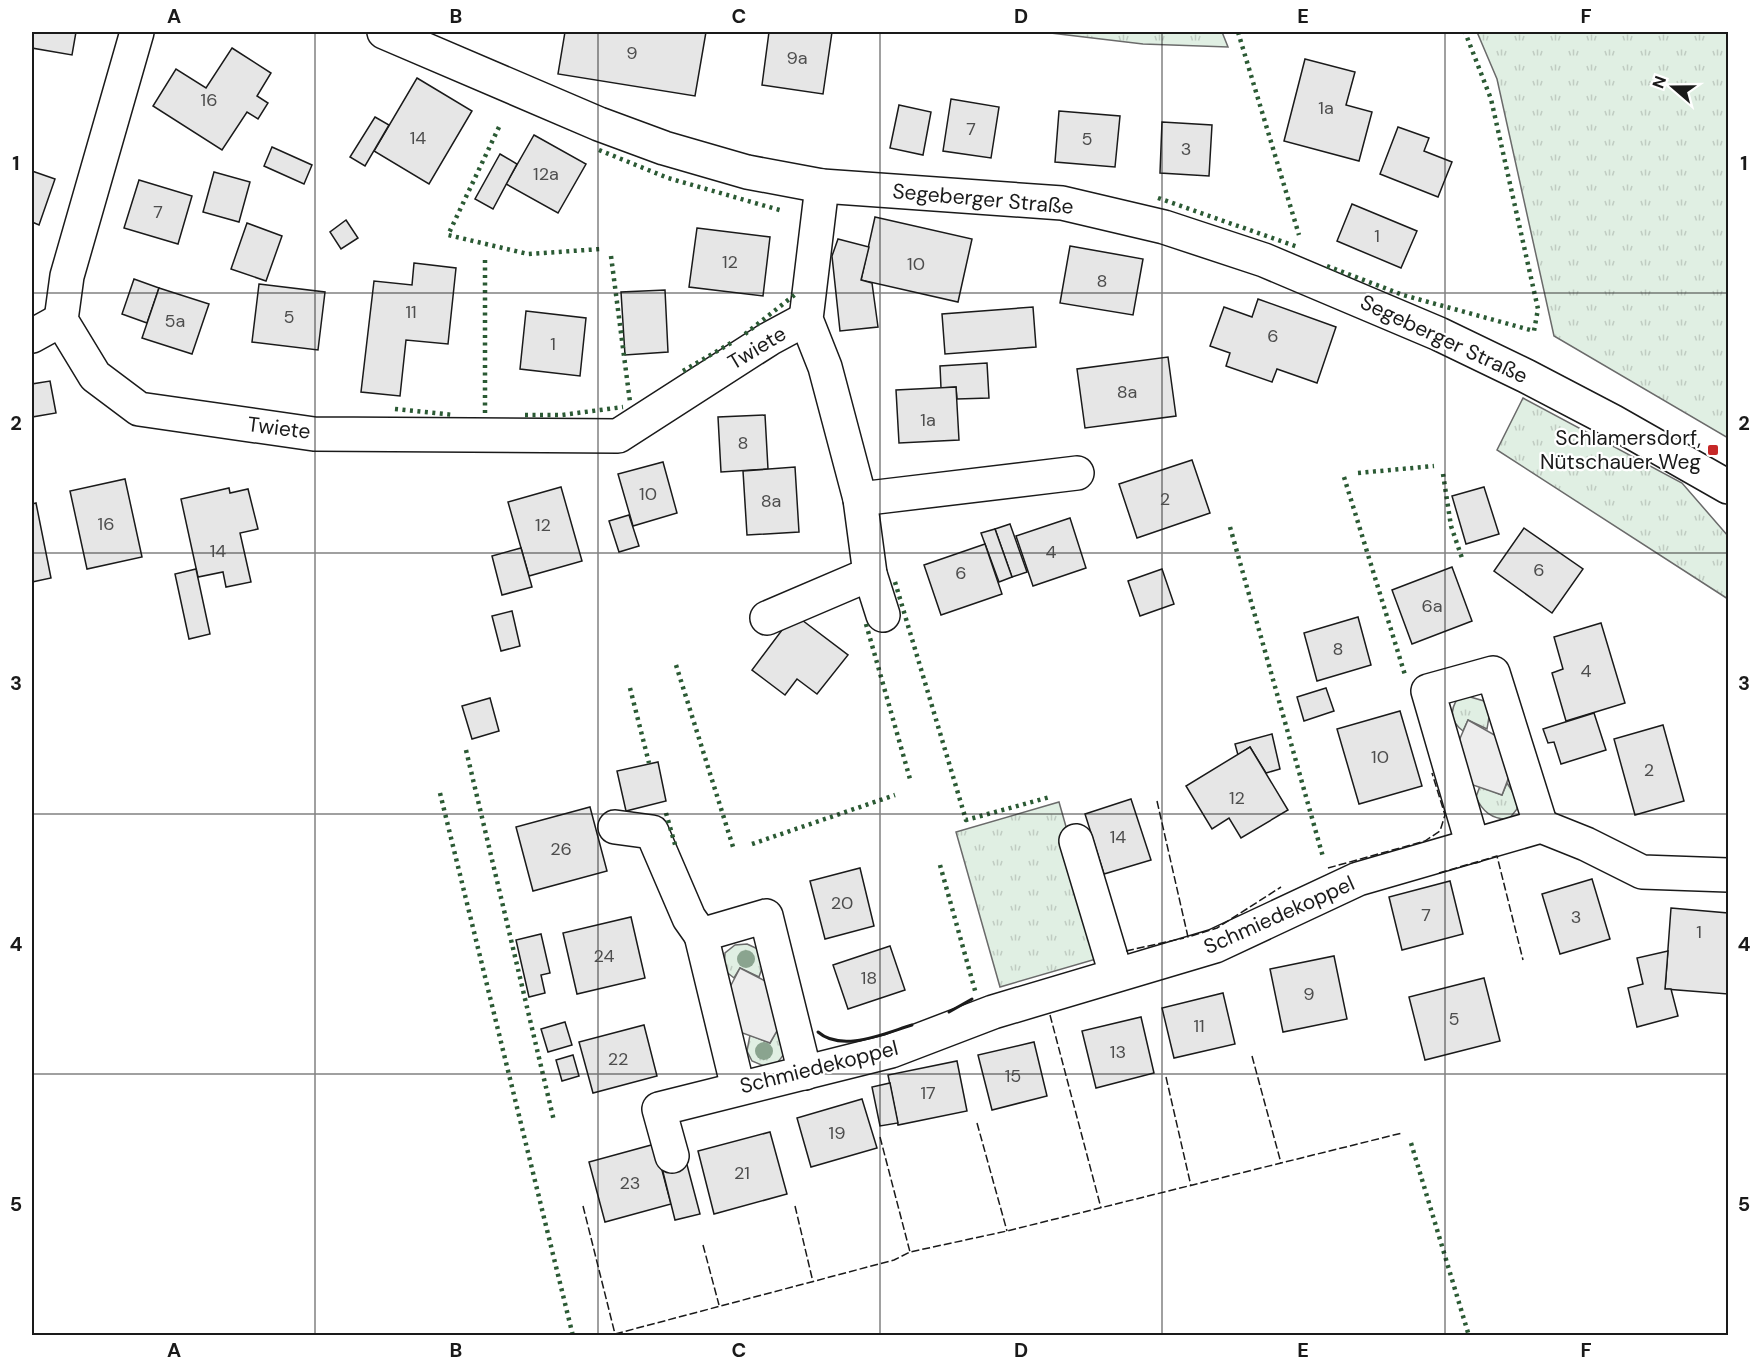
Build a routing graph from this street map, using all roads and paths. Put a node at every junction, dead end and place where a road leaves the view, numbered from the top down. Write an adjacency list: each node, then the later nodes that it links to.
1 (136, 32): 5 (street)
2 (384, 32): 3 (street, Segeberger Straße)
3 (822, 186): 4 (street, Twiete); 8 (street, Segeberger Straße)
4 (806, 319): 5 (street, Twiete); 9 (street, Twiete)
5 (61, 320): 6 (street)
6 (32, 336)
7 (1077, 473): 9 (street)
8 (1728, 487)
9 (860, 499): 10 (street, Twiete)
10 (870, 574): 11 (street, Twiete); 12 (street)
11 (883, 615)
12 (767, 618)
13 (1540, 826): 16 (street, Schmiedekoppel); 16 (street); 17 (street)
14 (615, 827): 18 (street)
15 (1076, 841): 19 (street)
16 (1473, 846): 19 (street, Schmiedekoppel)
17 (1728, 875)
18 (701, 934): 20 (street); 21 (street)
19 (1116, 974): 20 (street, Schmiedekoppel)
20 (805, 1073): 21 (street, Schmiedekoppel)
21 (732, 1090): 22 (street, Schmiedekoppel)
22 (672, 1156)

